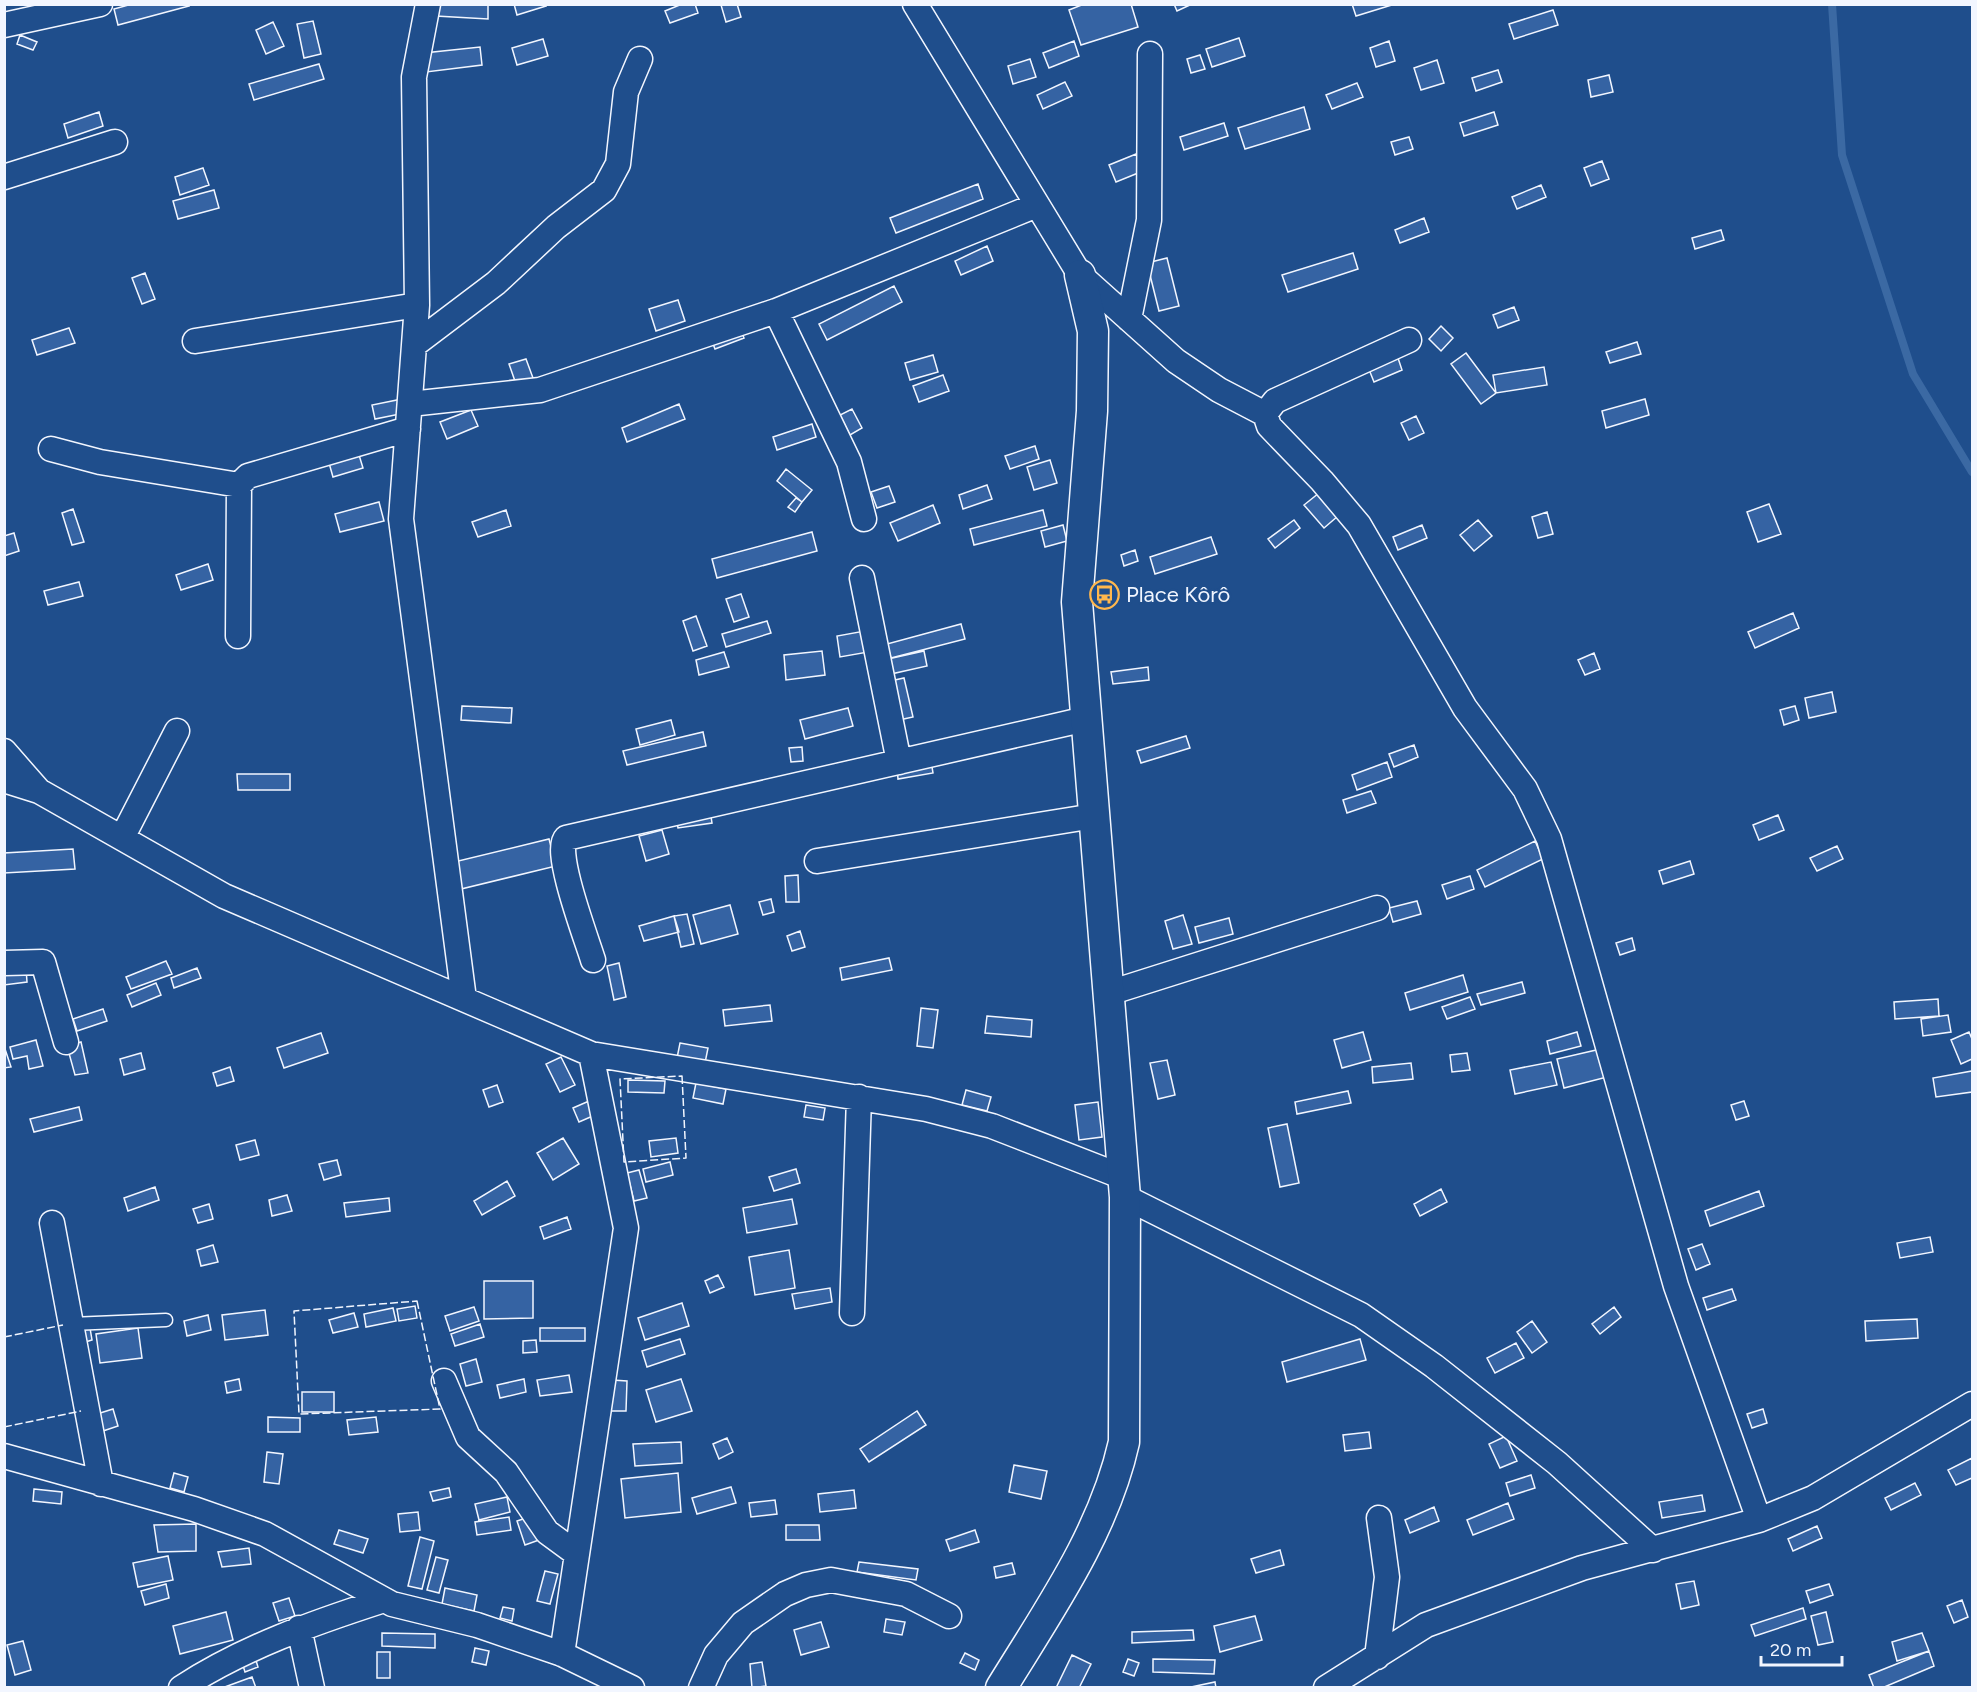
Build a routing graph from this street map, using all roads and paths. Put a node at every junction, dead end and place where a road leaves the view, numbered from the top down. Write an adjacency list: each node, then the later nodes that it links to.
1 (100, 4): 4 (street)
2 (428, 4): 11 (street)
3 (915, 4): 9 (street)
4 (4, 25)
5 (1150, 54): 13 (street)
6 (640, 59): 16 (street)
7 (115, 142): 8 (street)
8 (4, 177)
9 (1037, 205): 10 (street); 12 (street)
10 (1080, 275): 13 (street); 25 (street)
11 (417, 305): 14 (street); 16 (street)
12 (776, 311): 17 (street); 22 (street)
13 (1129, 319): 18 (street)
14 (195, 340)
15 (1409, 340): 18 (street)
16 (414, 345): 17 (street)
17 (410, 404): 19 (street)
18 (1264, 414): 52 (street)
19 (408, 429): 21 (street); 38 (street)
20 (51, 449): 21 (street)
21 (238, 485): 24 (street)
22 (864, 519)
23 (862, 578): 28 (street)
24 (238, 636)
25 (1086, 719): 28 (street); 31 (street)
26 (177, 731): 32 (street)
27 (4, 751): 30 (street)
28 (898, 762): 35 (street)
29 (4, 780): 30 (street)
30 (39, 791): 32 (street)
31 (1094, 816): 33 (street); 37 (street)
32 (122, 838): 38 (street)
33 (817, 861)
34 (1377, 908): 37 (street)
35 (593, 960)
36 (4, 963): 39 (street)
37 (1108, 993): 42 (street)
38 (464, 999): 40 (street)
39 (66, 1042)
40 (591, 1054): 41 (street); 54 (street)
41 (859, 1097): 42 (street); 44 (street)
42 (1124, 1187): 53 (street); 64 (street)
43 (52, 1223): 46 (street)
44 (852, 1313)
45 (166, 1320): 46 (lane)
46 (70, 1324): 50 (street)
47 (444, 1381): 54 (street)
48 (1972, 1404): 52 (street)
49 (4, 1456): 50 (street)
50 (101, 1484): 55 (street)
51 (1378, 1518): 59 (street)
52 (1759, 1520): 53 (street)
53 (1653, 1550): 59 (street)
54 (577, 1554): 58 (street)
55 (384, 1600): 57 (street); 58 (street)
56 (949, 1616): 63 (street)
57 (299, 1628): 60 (street); 61 (street)
58 (562, 1654): 62 (street)
59 (1377, 1657): 65 (street)
60 (181, 1688)
61 (312, 1688)
62 (632, 1688)
63 (701, 1688)
64 (1001, 1688)
65 (1326, 1688)

